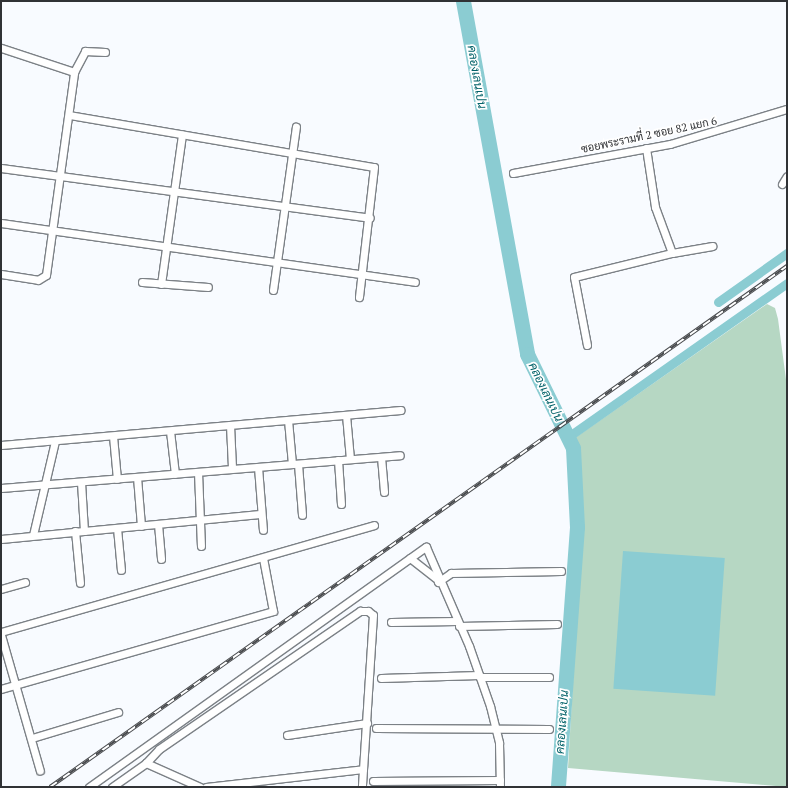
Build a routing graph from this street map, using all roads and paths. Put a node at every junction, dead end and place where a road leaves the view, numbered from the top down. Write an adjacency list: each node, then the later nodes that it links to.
1 (1, 48): 3 (street)
2 (105, 52): 3 (street)
3 (74, 72): 5 (street)
4 (787, 109): 8 (street, ซอยพระรามที่ 2 ซอย 82 แยก 6)
5 (69, 115): 7 (street); 12 (street)
6 (296, 126): 9 (street)
7 (182, 134): 9 (street); 15 (street)
8 (646, 148): 11 (street, ซอยพระรามที่ 2 ซอย 82 แยก 6); 22 (street)
9 (292, 152): 16 (street); 17 (street)
10 (1, 168): 12 (street)
11 (513, 173)
12 (61, 176): 15 (street); 19 (street)
13 (787, 176): 14 (street)
14 (782, 184)
15 (172, 191): 16 (street); 20 (street)
16 (284, 206): 17 (street); 23 (street)
17 (370, 218): 25 (street)
18 (1, 223): 19 (street)
19 (53, 229): 20 (street); 24 (street)
20 (164, 246): 23 (street); 28 (street)
21 (712, 246): 22 (street)
22 (672, 253): 32 (street)
23 (276, 262): 25 (street); 30 (street)
24 (1, 274)
25 (362, 275): 27 (street); 31 (street)
26 (142, 282): 28 (street)
27 (415, 282)
28 (161, 284): 29 (street)
29 (208, 287)
30 (273, 290)
31 (359, 297)
32 (587, 345)
33 (400, 410): 34 (street)
34 (346, 415): 35 (street); 43 (street)
35 (288, 420): 36 (street); 45 (street)
36 (230, 425): 37 (street); 47 (street)
37 (170, 431): 38 (street); 49 (street)
38 (113, 436): 39 (street); 51 (street)
39 (55, 441): 40 (street); 53 (street)
40 (1, 445)
41 (400, 455): 42 (street)
42 (381, 457): 43 (street); 55 (street)
43 (350, 459): 44 (street)
44 (338, 460): 45 (street); 56 (street)
45 (295, 464): 46 (street); 58 (street)
46 (258, 467): 47 (street); 57 (street)
47 (232, 468): 48 (street)
48 (198, 472): 49 (street); 59 (street)
49 (175, 474): 50 (street)
50 (137, 477): 51 (street); 62 (street)
51 (117, 479): 52 (street)
52 (81, 482): 53 (street); 66 (street)
53 (44, 485): 54 (street); 67 (street)
54 (1, 488)
55 (384, 492)
56 (341, 504)
57 (260, 514): 59 (street); 64 (street)
58 (302, 515)
59 (198, 520): 60 (street); 69 (street)
60 (158, 524): 62 (street); 72 (street)
61 (374, 525): 70 (street)
62 (141, 526): 63 (street)
63 (117, 528): 66 (street); 73 (street)
64 (263, 530)
65 (75, 531): 66 (street); 67 (street); 77 (street)
66 (84, 531)
67 (33, 535): 68 (street)
68 (1, 538)
69 (201, 546)
70 (263, 558): 82 (street); 86 (street)
71 (410, 558): 75 (street); 75 (street); 100 (street)
72 (161, 559)
73 (121, 570)
74 (561, 571): 75 (street)
75 (438, 581): 80 (street)
76 (25, 582): 78 (street)
77 (80, 583)
78 (1, 589)
79 (391, 622): 80 (street)
80 (458, 624): 81 (street); 83 (street)
81 (557, 624)
82 (1, 634): 86 (street)
83 (479, 676): 84 (street); 85 (street); 92 (street)
84 (549, 676)
85 (381, 678)
86 (16, 685): 87 (street); 94 (street)
87 (1, 689)
88 (118, 712): 94 (street)
89 (367, 723): 93 (street); 95 (street); 96 (street)
90 (376, 728): 92 (street)
91 (549, 729): 92 (street)
92 (496, 730): 99 (street)
93 (287, 735)
94 (32, 738): 97 (street)
95 (146, 763): 101 (street); 102 (street)
96 (363, 769): 103 (street); 104 (street)
97 (40, 771)
98 (373, 781): 99 (street)
99 (500, 784)
100 (88, 787)
101 (112, 787)
102 (200, 787)
103 (206, 787)
104 (362, 787)

